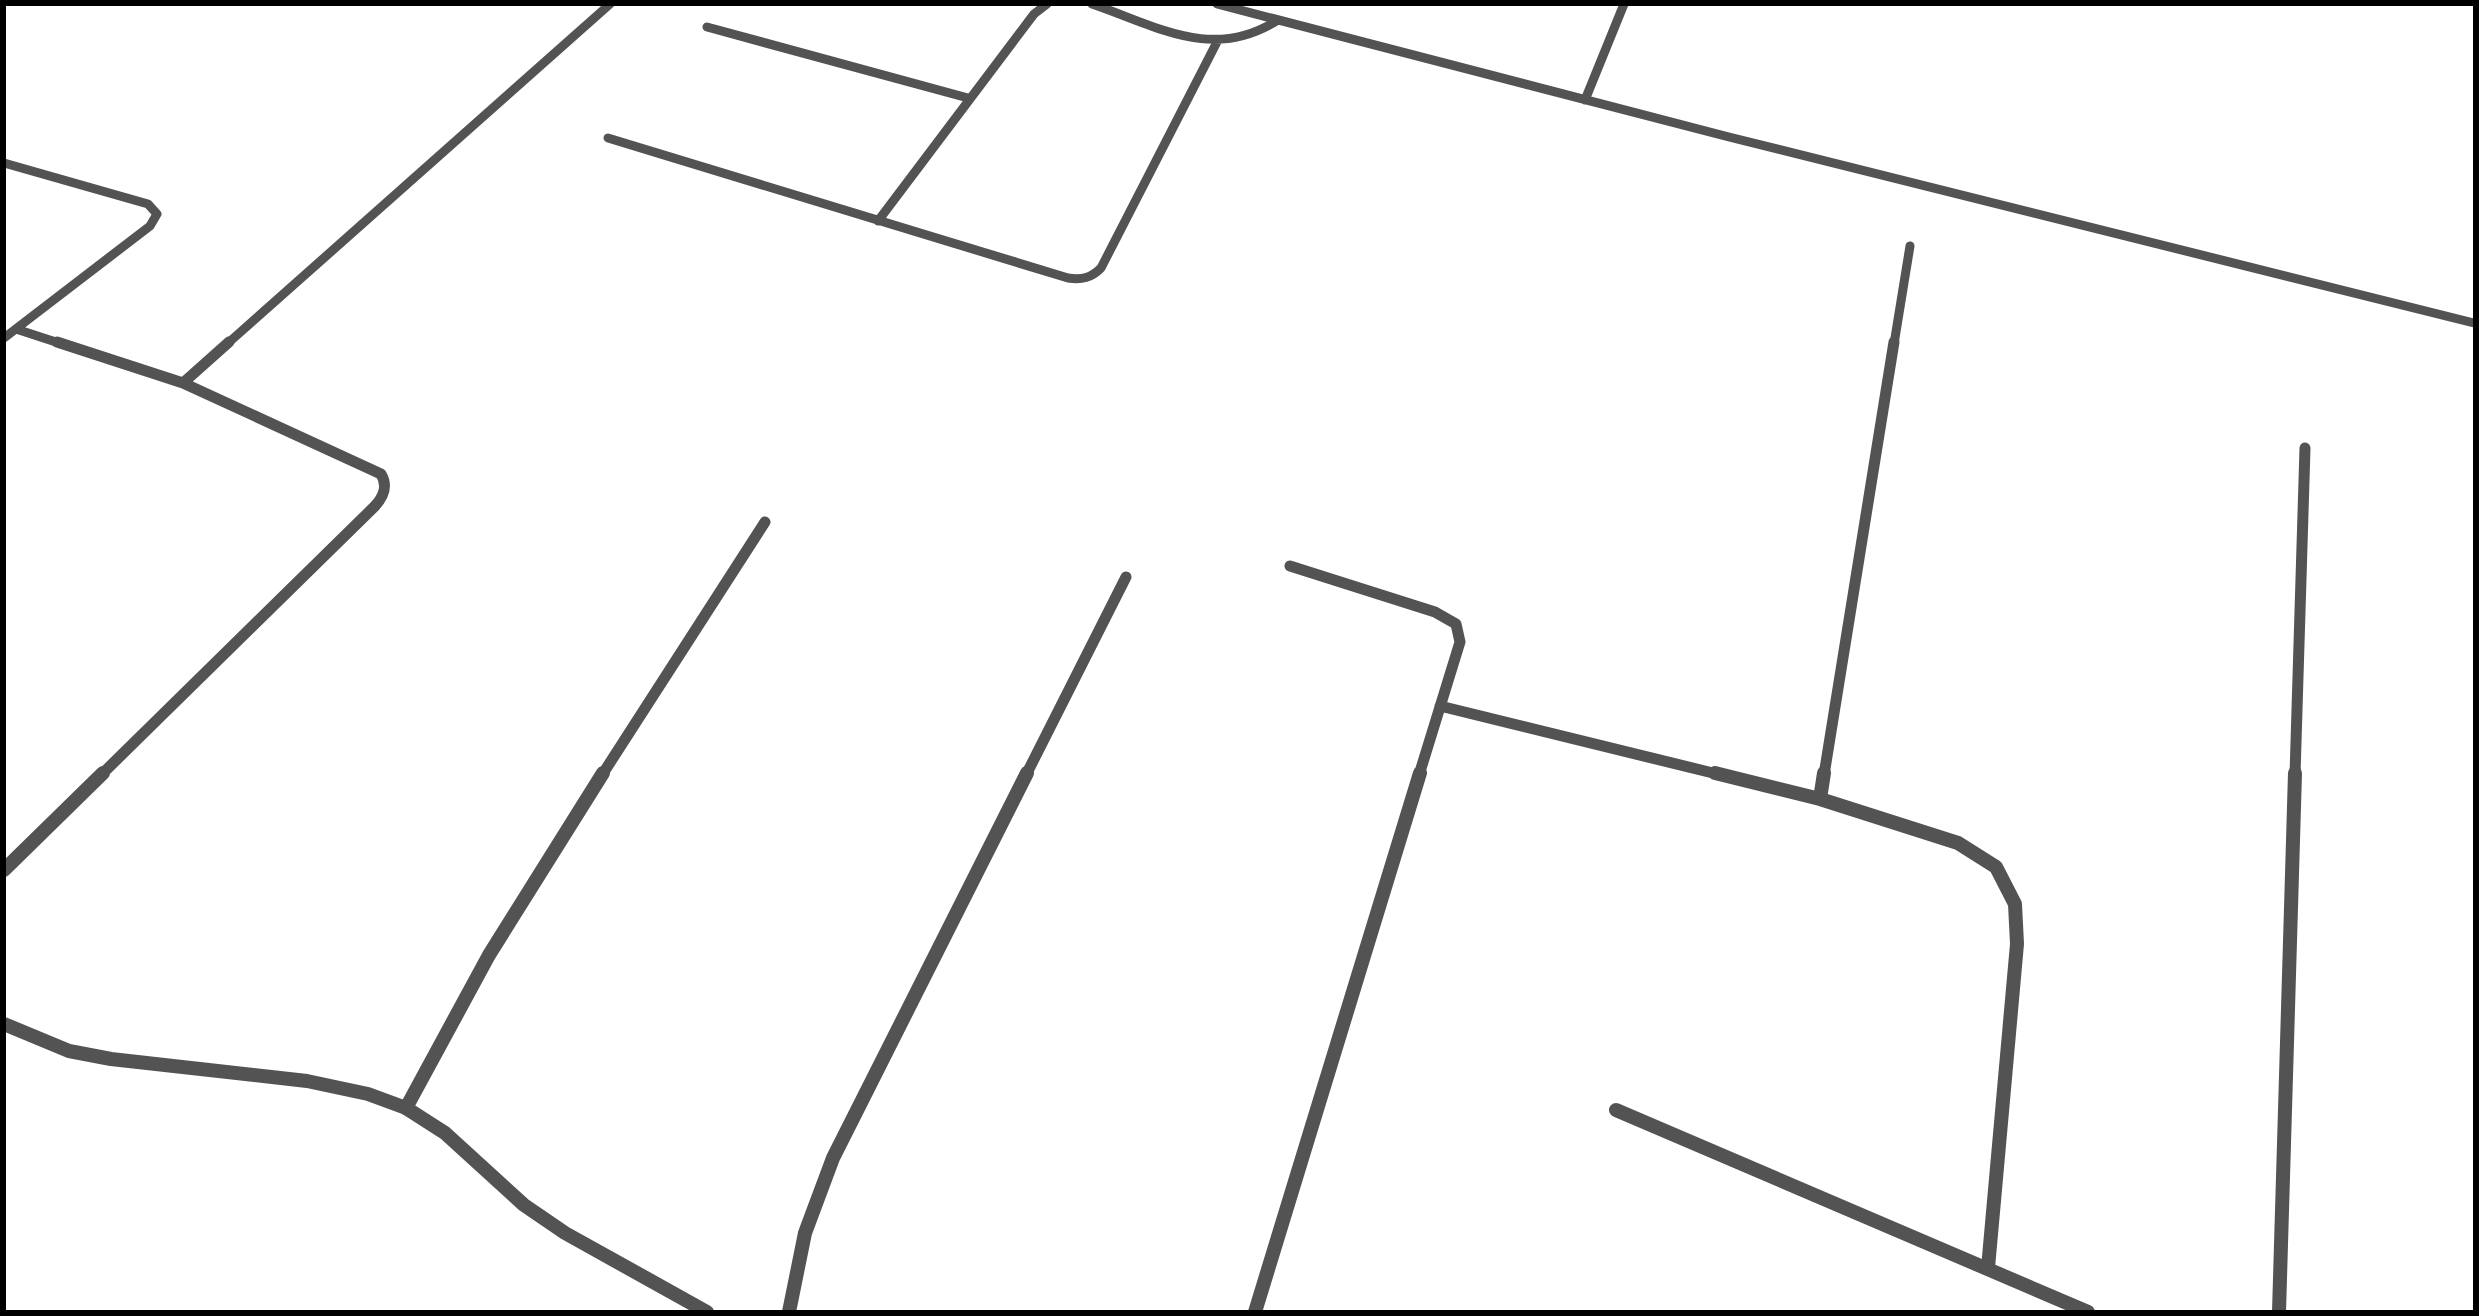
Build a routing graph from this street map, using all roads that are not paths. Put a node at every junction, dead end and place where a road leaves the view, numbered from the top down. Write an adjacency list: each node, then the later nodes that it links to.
1 (610, 4): 18 (street)
2 (1047, 4): 9 (street)
3 (1092, 4): 8 (street)
4 (1217, 4): 6 (street)
5 (1624, 4): 10 (street)
6 (1278, 20): 8 (street); 10 (street)
7 (707, 27): 9 (street)
8 (1218, 40): 13 (street)
9 (968, 98): 13 (street)
10 (1584, 100): 15 (street)
11 (608, 138): 13 (street)
12 (4, 163): 16 (street)
13 (878, 221)
14 (1910, 246): 24 (street)
15 (2475, 323)
16 (16, 330): 17 (street); 18 (street)
17 (4, 338)
18 (183, 383): 25 (street)
19 (2305, 448): 34 (street)
20 (765, 522): 27 (street)
21 (1290, 566): 23 (street)
22 (1126, 577): 31 (street)
23 (1440, 706): 24 (street); 32 (street)
24 (1820, 799): 29 (street)
25 (4, 870)
26 (4, 1024): 27 (street)
27 (406, 1108): 30 (street)
28 (1616, 1110): 29 (street)
29 (1988, 1268): 33 (street)
30 (707, 1311)
31 (789, 1311)
32 (1255, 1311)
33 (2088, 1311)
34 (2279, 1311)

